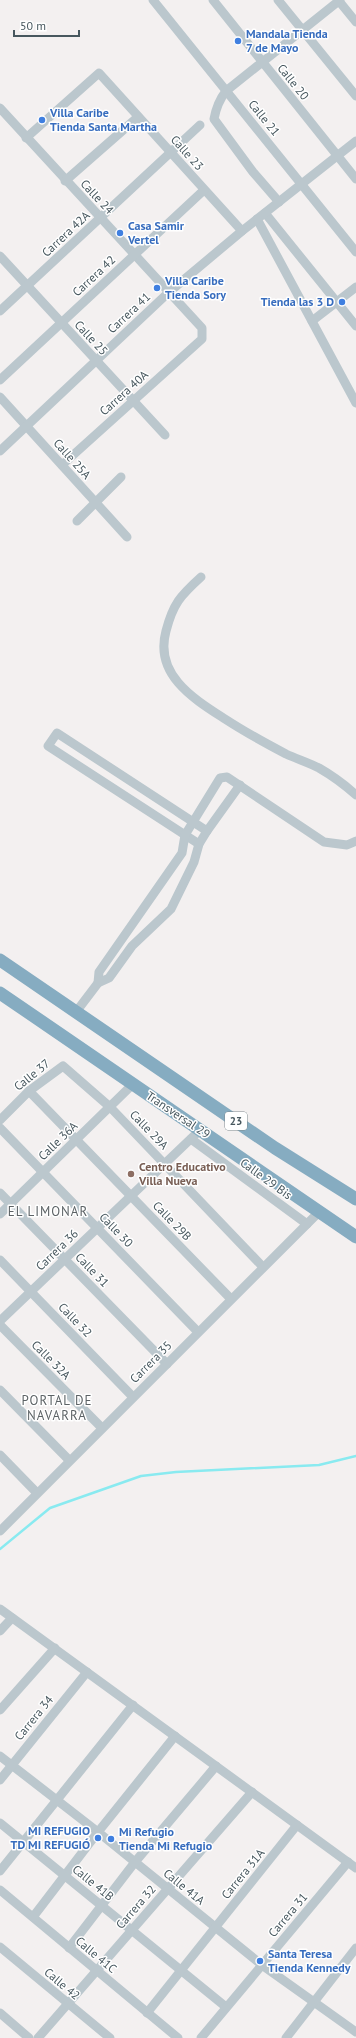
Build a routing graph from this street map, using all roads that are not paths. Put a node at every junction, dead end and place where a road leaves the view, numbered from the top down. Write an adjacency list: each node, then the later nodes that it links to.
1 (153, 0): 8 (street, Calle 21)
2 (214, 0): 7 (street, Calle 20)
3 (278, 0): 6 (street)
4 (339, 0): 5 (street); 6 (street)
5 (356, 22)
6 (302, 31): 7 (street); 9 (street)
7 (262, 63): 8 (street); 16 (street, Calle 20)
8 (226, 91): 19 (street, Calle 21); 21 (street)
9 (356, 96)
10 (0, 108): 13 (street, Calle 24)
11 (138, 117): 13 (street, Calle 23); 15 (street, Calle 23); 18 (street)
12 (200, 125): 15 (street, Carrera 42A)
13 (26, 138): 18 (street, Calle 24)
14 (356, 141): 16 (street, Carrera 41)
15 (171, 153): 20 (street, Calle 23); 23 (street, Carrera 42A)
16 (337, 156): 17 (street, Calle 20); 19 (street, Carrera 41)
17 (356, 179)
18 (66, 181): 23 (street, Calle 24)
19 (301, 184): 21 (street, Carrera 41); 26 (street, Calle 21)
20 (204, 190): 25 (street, Calle 23); 28 (street, Carrera 42)
21 (279, 202): 22 (street, Carrera 41)
22 (265, 213): 24 (street, Carrera 41); 32 (street)
23 (100, 219): 28 (street, Calle 24); 29 (street, Carrera 42A)
24 (257, 219): 25 (street, Carrera 41); 34 (street)
25 (242, 231): 31 (street, Carrera 41)
26 (356, 252)
27 (0, 256): 29 (street, Calle 25)
28 (134, 256): 31 (street, Calle 24); 35 (street, Carrera 42)
29 (27, 286): 33 (street, Carrera 42A); 35 (street, Calle 25)
30 (356, 287): 32 (street)
31 (168, 293): 37 (street, Calle 24); 38 (street, Carrera 41)
32 (337, 302): 34 (street); 36 (street)
33 (0, 311)
34 (312, 321): 40 (street)
35 (61, 323): 38 (street, Calle 25); 39 (street, Carrera 42)
36 (356, 326)
37 (202, 339): 42 (street, Carrera 40A)
38 (96, 360): 42 (street, Calle 25); 44 (street, Carrera 41)
39 (0, 380)
40 (352, 387): 43 (street)
41 (0, 397): 44 (street, Calle 25A)
42 (133, 401): 45 (street, Calle 25); 47 (street, Carrera 40A)
43 (356, 403)
44 (26, 425): 46 (street, Carrera 41); 47 (street, Calle 25A)
45 (165, 435)
46 (0, 450)
47 (62, 465): 49 (street, Calle 25A)
48 (121, 477): 49 (street)
49 (96, 503): 50 (street); 51 (street, Calle 25A)
50 (77, 521)
51 (127, 537)
52 (201, 577): 56 (street)
53 (126, 778): 55 (street); 55 (street); 57 (street)
54 (240, 785): 57 (street); 58 (street); 60 (street)
55 (118, 792): 59 (street)
56 (356, 795)
57 (192, 821): 58 (street); 59 (street)
58 (207, 830): 61 (street)
59 (185, 835): 61 (street); 63 (street)
60 (356, 841)
61 (199, 844): 63 (street)
62 (0, 960): 65 (highway, 23)
63 (98, 983): 65 (street)
64 (0, 993): 67 (highway, Transversal 29 / 23)
65 (76, 1012): 78 (highway, 23)
66 (63, 1066): 68 (street, Calle 37); 69 (street, Calle 29A)
67 (132, 1085): 69 (street, Calle 36A); 72 (highway, Transversal 29 / 23)
68 (30, 1091): 70 (street, Calle 37); 73 (street, Calle 29B)
69 (110, 1107): 73 (street, Calle 36A); 74 (street, Calle 29A)
70 (0, 1120)
71 (0, 1128): 75 (street, Calle 30)
72 (195, 1134): 74 (street, Carrera 36); 80 (highway, Transversal 29 / 23); 82 (street, Calle 29 Bis)
73 (76, 1140): 75 (street, Calle 36A); 77 (street, Calle 29B)
74 (164, 1164): 77 (street, Carrera 36); 87 (street, Calle 29A)
75 (43, 1172): 79 (street, Calle 36A); 83 (street, Calle 30)
76 (0, 1193): 79 (street, Calle 31)
77 (131, 1196): 83 (street, Carrera 36); 89 (street, Calle 29B)
78 (356, 1199)
79 (10, 1204): 81 (street, Calle 36A); 85 (street, Calle 31)
80 (320, 1211): 82 (street, Carrera 35); 84 (highway, Transversal 29 / 23)
81 (0, 1214)
82 (307, 1224): 87 (street, Carrera 35)
83 (97, 1228): 85 (street, Carrera 36); 92 (street, Calle 30)
84 (356, 1237)
85 (65, 1259): 88 (street, Carrera 36); 93 (street, Calle 31)
86 (0, 1260): 88 (street, Calle 32)
87 (263, 1268): 89 (street, Carrera 35)
88 (30, 1292): 90 (street, Carrera 36); 95 (street, Calle 32)
89 (231, 1299): 92 (street, Carrera 35)
90 (0, 1321)
91 (0, 1325): 96 (street, Calle 32A)
92 (198, 1332): 93 (street, Carrera 35)
93 (167, 1364): 95 (street, Carrera 35)
94 (0, 1390): 98 (street)
95 (133, 1397): 96 (street, Carrera 35)
96 (102, 1428): 98 (street, Carrera 35)
97 (0, 1455): 99 (street)
98 (69, 1460): 99 (street, Carrera 35)
99 (37, 1494): 100 (street, Carrera 35)
100 (2, 1525)
101 (0, 1609): 102 (street)
102 (12, 1618): 103 (street); 104 (street)
103 (0, 1631)
104 (55, 1648): 105 (street); 107 (street)
105 (87, 1672): 106 (street); 110 (street, Carrera 34)
106 (132, 1705): 108 (street); 114 (street)
107 (0, 1710)
108 (175, 1736): 111 (street); 117 (street)
109 (0, 1756): 110 (street, Calle 41A)
110 (12, 1764): 112 (street, Carrera 34); 114 (street, Calle 41A)
111 (216, 1766): 113 (street); 119 (street)
112 (0, 1780)
113 (252, 1792): 116 (street); 124 (street, Carrera 32)
114 (57, 1800): 117 (street, Calle 41A); 118 (street)
115 (0, 1822): 118 (street, Calle 41B)
116 (297, 1825): 120 (street); 128 (street, Carrera 31A)
117 (98, 1832): 119 (street, Calle 41A); 123 (street)
118 (23, 1842): 122 (street); 123 (street, Calle 41B)
119 (135, 1862): 124 (street, Calle 41A); 126 (street)
120 (348, 1862): 121 (street); 133 (street, Carrera 31)
121 (356, 1868)
122 (0, 1871)
123 (64, 1876): 126 (street, Calle 41B); 127 (street)
124 (168, 1889): 128 (street, Calle 41A); 129 (street, Carrera 32)
125 (0, 1890): 127 (street, Calle 41C)
126 (101, 1906): 129 (street, Calle 41B); 131 (street)
127 (33, 1917): 131 (street, Calle 41C)
128 (215, 1928): 133 (street, Calle 41A); 134 (street, Carrera 31A)
129 (132, 1931): 134 (street, Calle 41B); 135 (street, Carrera 32)
130 (0, 1947): 137 (street, Calle 42)
131 (69, 1948): 135 (street, Calle 41C)
132 (356, 1948): 136 (street)
133 (262, 1965): 136 (street, Calle 41A); 138 (street, Carrera 31)
134 (181, 1970): 138 (street, Calle 41B); 140 (street, Carrera 31A)
135 (97, 1971): 137 (street, Carrera 32); 140 (street, Calle 41C)
136 (314, 2002): 141 (street, Calle 41A); 147 (street)
137 (68, 2004): 143 (street, Carrera 32); 144 (street, Calle 42)
138 (226, 2007): 146 (street, Carrera 31)
139 (0, 2013): 142 (street)
140 (147, 2013): 145 (street, Calle 41C)
141 (356, 2032)
142 (29, 2038)
143 (38, 2038)
144 (110, 2038)
145 (178, 2038)
146 (201, 2038)
147 (286, 2038)

